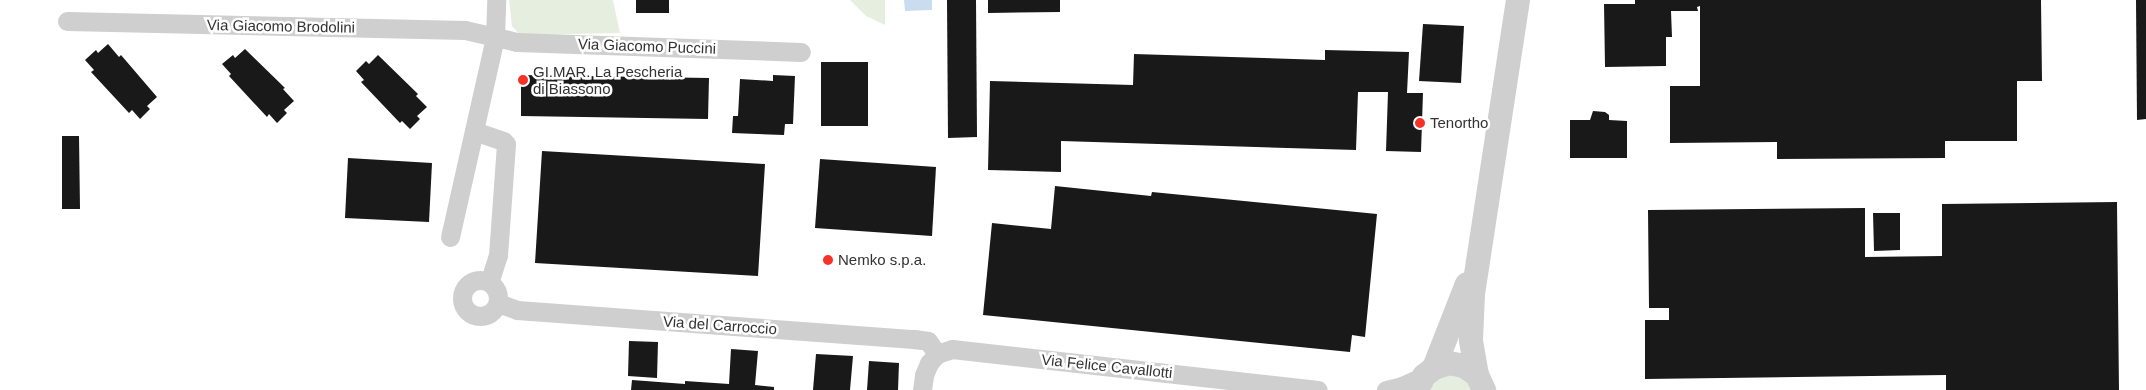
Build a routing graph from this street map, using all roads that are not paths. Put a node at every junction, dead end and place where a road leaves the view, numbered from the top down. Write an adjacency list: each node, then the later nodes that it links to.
1 (496, 0): 4 (street)
2 (1518, 0): 8 (street)
3 (67, 21): 4 (street, Via Giacomo Brodolini)
4 (495, 37): 5 (street, Via Giacomo Puccini); 6 (street)
5 (801, 52)
6 (474, 132): 7 (street); 9 (street)
7 (450, 237)
8 (1478, 254): 12 (street); 13 (street)
9 (489, 282): 10 (street); 10 (street)
10 (498, 303): 11 (street, Via del Carroccio)
11 (937, 354): 14 (street); 15 (street, Via Felice Cavallotti)
12 (1425, 378): 13 (street); 16 (street)
13 (1485, 385)
14 (922, 390)
15 (1318, 390)
16 (1386, 390)

